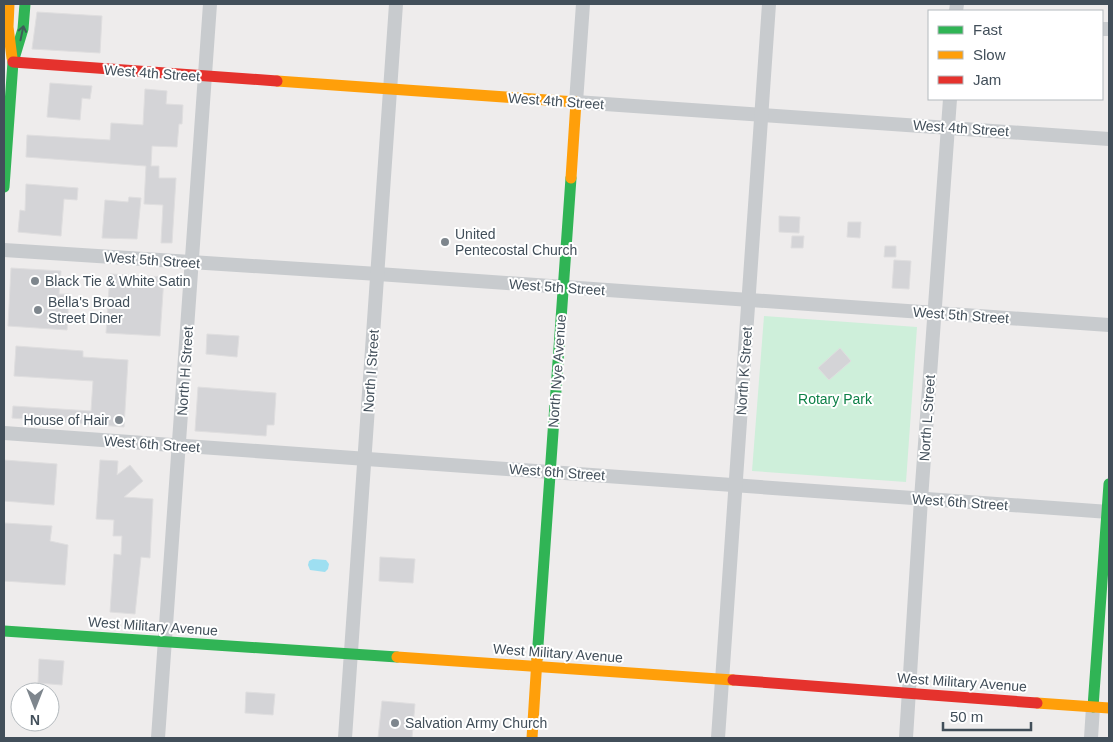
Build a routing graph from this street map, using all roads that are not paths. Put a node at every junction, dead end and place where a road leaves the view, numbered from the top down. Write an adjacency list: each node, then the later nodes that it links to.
1 (9, 4): 7 (main road)
2 (25, 4): 7 (main road, one-way to 2)
3 (210, 4): 8 (street, North H Street)
4 (396, 4): 9 (street, North I Street)
5 (583, 4): 11 (street, North Nye Avenue)
6 (770, 4): 12 (street, North K Street)
7 (8, 62): 8 (main road, West 4th Street); 15 (main road)
8 (205, 76): 9 (main road, West 4th Street); 17 (street, North H Street)
9 (391, 90): 11 (main road, West 4th Street); 18 (street, North I Street)
10 (950, 100): 13 (street, North L Street)
11 (576, 102): 12 (street, West 4th Street); 19 (main road, North Nye Avenue)
12 (762, 114): 13 (street, West 4th Street); 20 (street, North K Street)
13 (948, 127): 14 (street, West 4th Street); 21 (street, North L Street)
14 (1109, 139)
15 (4, 187)
16 (4, 250): 17 (street, West 5th Street)
17 (192, 262): 18 (street, West 5th Street); 24 (street, North H Street)
18 (378, 274): 19 (street, West 5th Street); 25 (street, North I Street)
19 (562, 287): 20 (street, West 5th Street); 26 (main road, North Nye Avenue)
20 (749, 301): 21 (street, West 5th Street); 28 (street, North K Street)
21 (934, 313): 22 (street, West 5th Street); 29 (street, North L Street)
22 (1109, 325)
23 (4, 433): 24 (street, West 6th Street)
24 (179, 446): 25 (street, West 6th Street); 32 (street, North H Street)
25 (364, 459): 26 (street, West 6th Street); 33 (street, North I Street)
26 (550, 472): 28 (street, West 6th Street); 34 (main road, North Nye Avenue)
27 (1109, 484): 30 (main road)
28 (736, 486): 29 (street, West 6th Street); 35 (street, North K Street)
29 (921, 499): 30 (street, West 6th Street); 36 (street, North L Street)
30 (1108, 512): 37 (main road)
31 (4, 631): 32 (main road, West Military Avenue)
32 (164, 642): 33 (main road, West Military Avenue); 39 (street, North H Street)
33 (351, 655): 34 (main road, West Military Avenue); 40 (street, North I Street)
34 (537, 666): 35 (main road, West Military Avenue); 41 (main road, North Nye Avenue)
35 (722, 679): 36 (main road, West Military Avenue); 42 (street, North K Street)
36 (910, 693): 37 (main road, West Military Avenue); 43 (street, North L Street)
37 (1093, 707): 38 (main road, West Military Avenue); 44 (street)
38 (1109, 708)
39 (158, 738)
40 (345, 738)
41 (532, 738)
42 (718, 738)
43 (906, 738)
44 (1091, 738)

